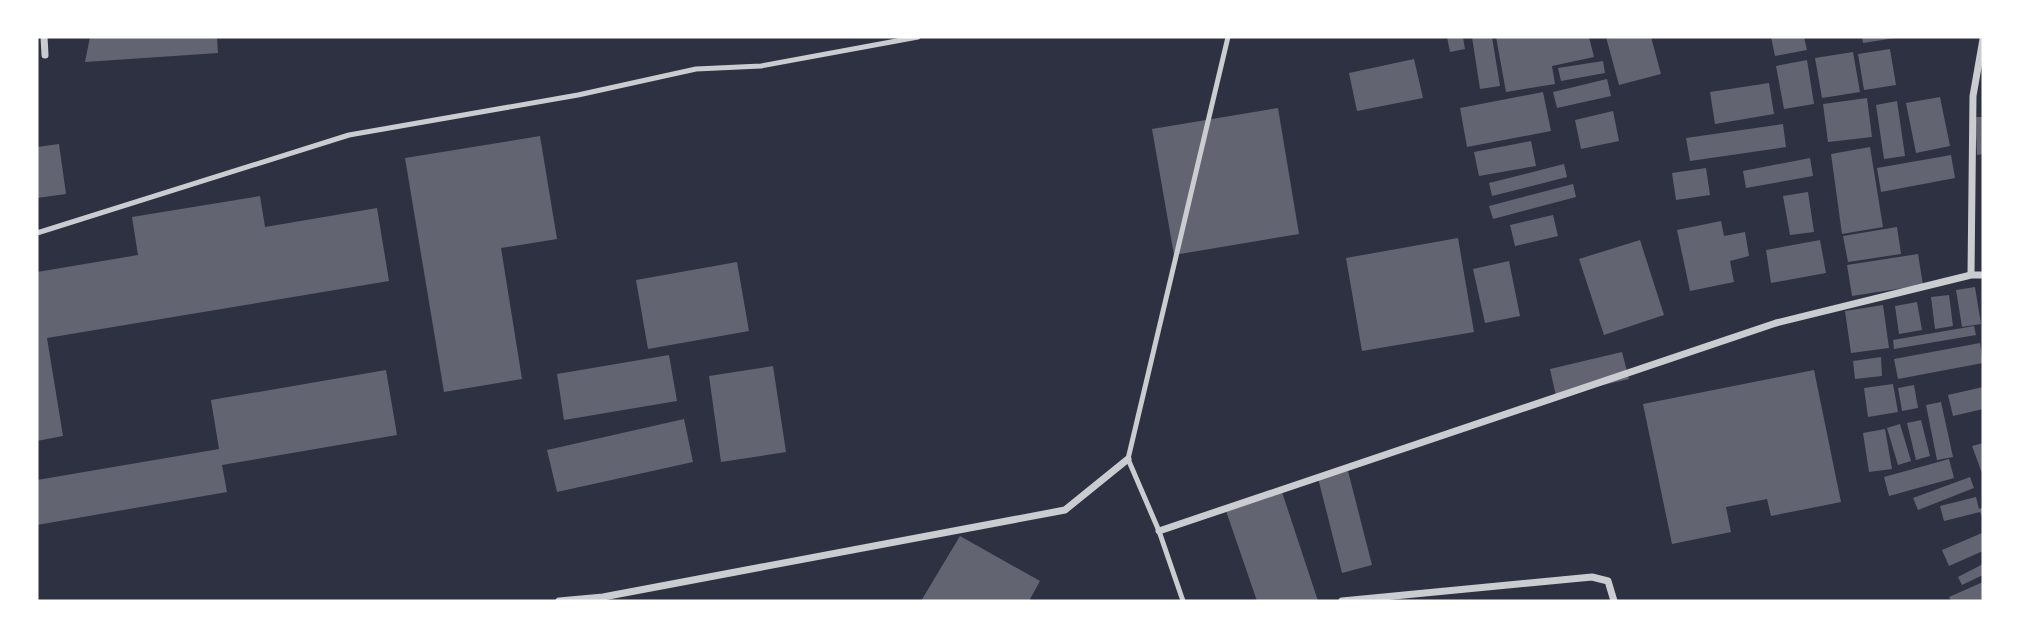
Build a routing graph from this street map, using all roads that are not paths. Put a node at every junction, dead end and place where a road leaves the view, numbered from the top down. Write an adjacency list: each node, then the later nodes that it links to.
1 (44, 37): 5 (street)
2 (918, 37): 6 (lane)
3 (1228, 37): 9 (lane)
4 (1983, 39): 7 (street)
5 (45, 55)
6 (37, 233)
7 (1971, 275): 8 (street); 10 (street)
8 (1983, 275)
9 (1128, 459): 10 (lane); 11 (street)
10 (1159, 531): 12 (lane)
11 (559, 601)
12 (1183, 601)
13 (1342, 601): 14 (street)
14 (1614, 601)

